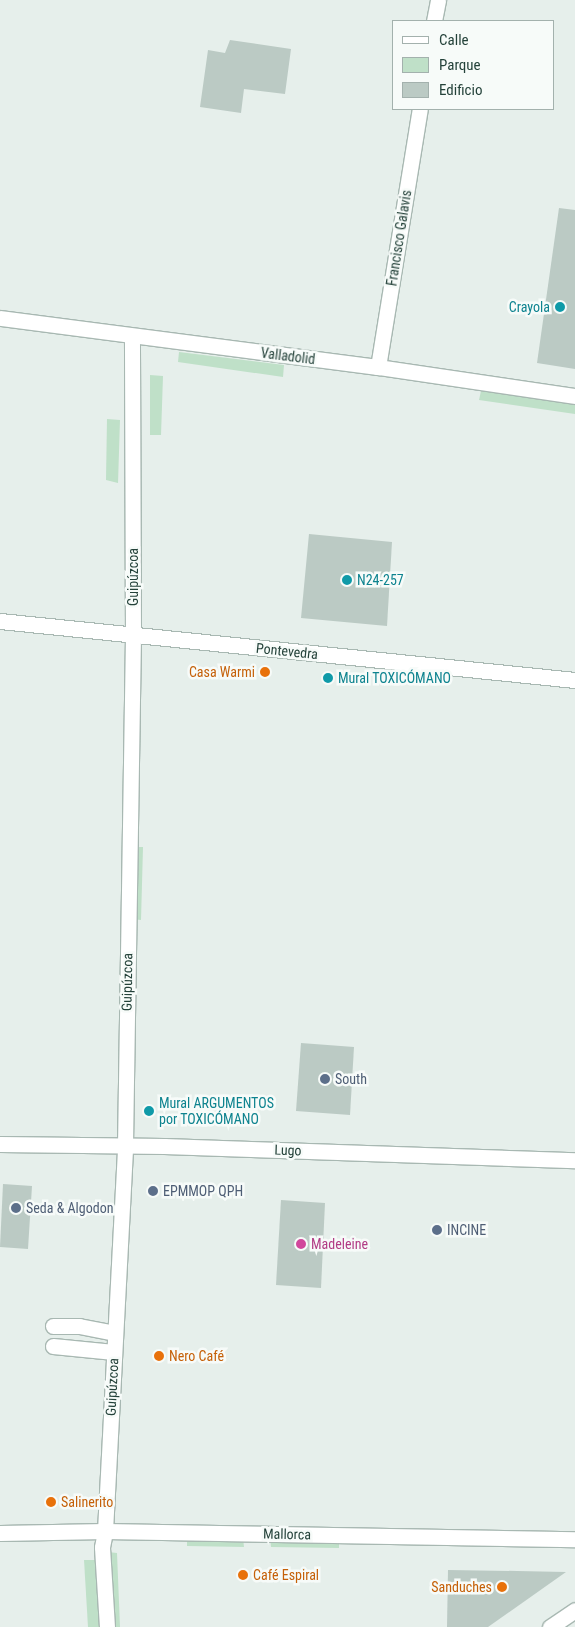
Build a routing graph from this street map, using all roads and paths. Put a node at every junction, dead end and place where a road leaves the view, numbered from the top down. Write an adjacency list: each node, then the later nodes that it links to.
1 (438, 0): 2 (street)
2 (434, 20)
3 (420, 110): 6 (street, Francisco Galavis)
4 (0, 318): 5 (street, Valladolid)
5 (132, 336): 6 (street, Valladolid); 9 (street, Guipúzcoa)
6 (378, 367): 7 (street, Valladolid)
7 (575, 396)
8 (0, 621): 9 (street, Pontevedra)
9 (133, 636): 10 (street, Pontevedra); 12 (street, Guipúzcoa)
10 (575, 680)
11 (0, 1144): 12 (street, Lugo)
12 (124, 1145): 13 (street, Lugo); 15 (street, Guipúzcoa)
13 (575, 1160)
14 (53, 1326): 15 (street)
15 (114, 1333): 17 (street, Guipúzcoa)
16 (53, 1346): 17 (street)
17 (114, 1352): 18 (street, Guipúzcoa)
18 (105, 1530): 19 (street, Mallorca); 20 (street, Mallorca); 22 (street, Guipúzcoa)
19 (0, 1533)
20 (575, 1539)
21 (575, 1610): 23 (street)
22 (107, 1627)
23 (550, 1627)

